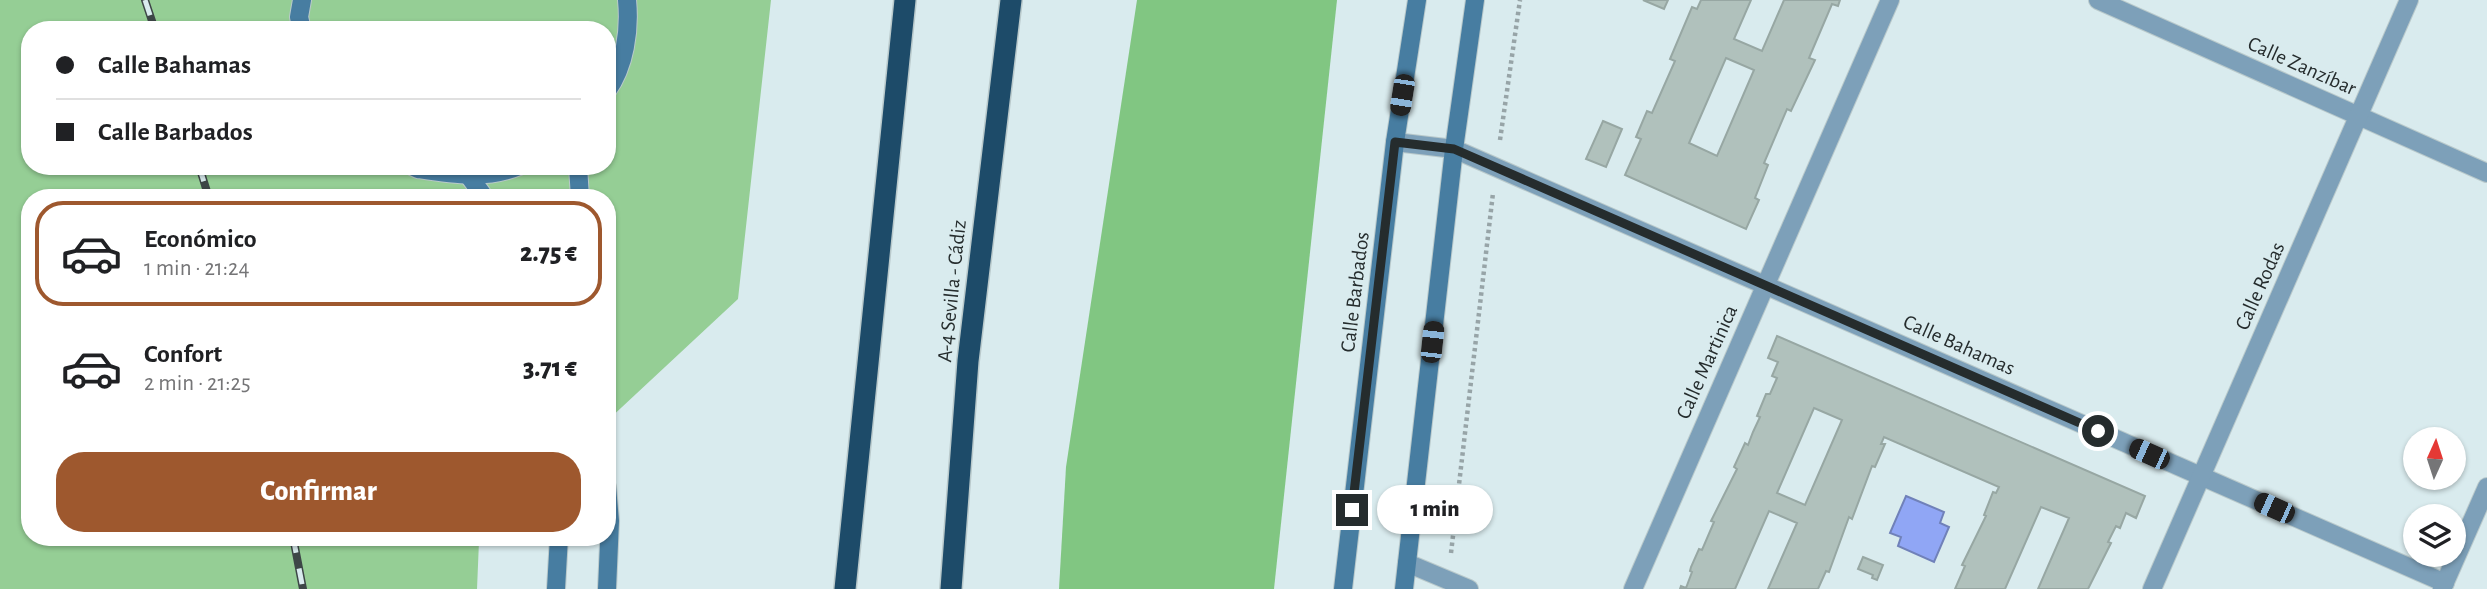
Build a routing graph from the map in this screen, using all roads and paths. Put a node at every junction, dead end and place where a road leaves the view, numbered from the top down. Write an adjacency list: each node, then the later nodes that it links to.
1 (302, 0): 11 (street)
2 (627, 0): 12 (street)
3 (905, 0): 32 (highway)
4 (1011, 0): 33 (highway, A-4 Sevilla - Cádiz)
5 (1417, 0): 14 (street, Calle Barbados)
6 (1475, 0): 15 (street)
7 (1520, 0): 16 (path)
8 (1890, 0): 22 (street, Calle Martinica)
9 (2098, 0): 13 (street, Calle Zanzíbar)
10 (2409, 0): 13 (street, Calle Rodas)
11 (300, 21)
12 (616, 75)
13 (2360, 116): 17 (street, Calle Zanzíbar); 23 (street, Calle Rodas)
14 (1395, 142): 15 (street, Calle Bahamas); 34 (street, Calle Barbados)
15 (1454, 149): 16 (street, Calle Bahamas); 27 (street)
16 (1496, 168): 22 (street, Calle Bahamas); 28 (path)
17 (2487, 173)
18 (462, 175): 20 (street)
19 (476, 175): 20 (street)
20 (469, 176): 21 (street)
21 (478, 189)
22 (1765, 286): 23 (street, Calle Bahamas); 37 (street, Calle Martinica)
23 (2200, 476): 29 (street, Calle Bahamas); 38 (street, Calle Rodas)
24 (2487, 487): 29 (street)
25 (558, 546): 30 (street)
26 (609, 546): 31 (street)
27 (1407, 563): 28 (street); 35 (street)
28 (1448, 580): 36 (street)
29 (2444, 586)
30 (556, 589)
31 (607, 589)
32 (845, 589)
33 (950, 589)
34 (1343, 589)
35 (1404, 589)
36 (1469, 589)
37 (1633, 589)
38 (2151, 589)

